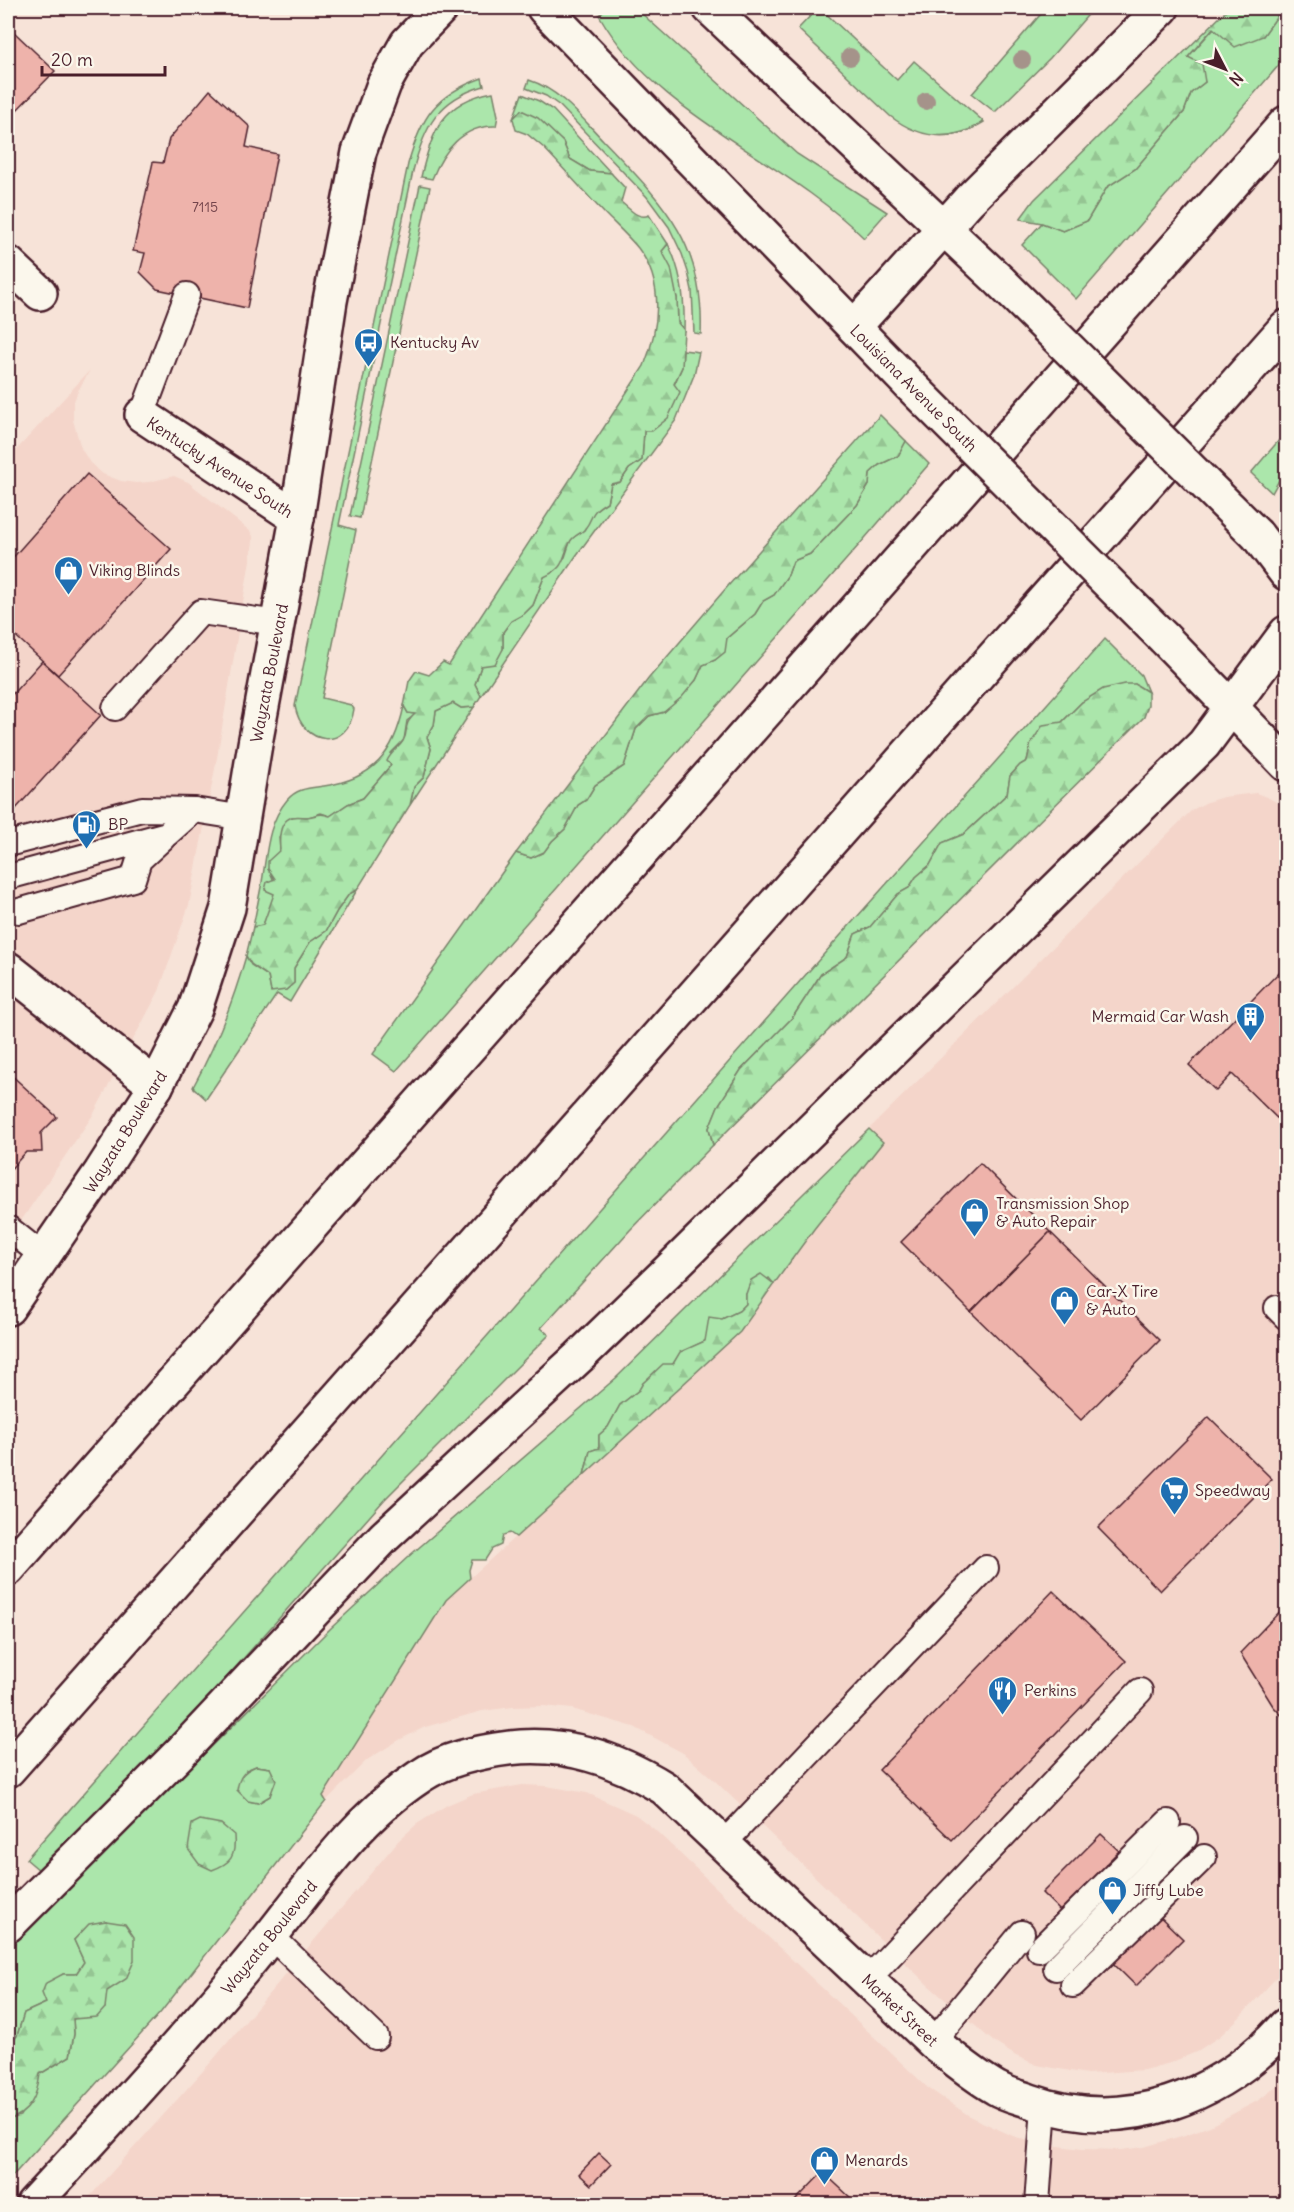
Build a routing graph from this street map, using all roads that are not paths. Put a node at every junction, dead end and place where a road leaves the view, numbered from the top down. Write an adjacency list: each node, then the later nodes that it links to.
1 (441, 8): 15 (main road, Wayzata Boulevard)
2 (544, 8): 12 (main road, Louisiana Avenue South)
3 (711, 8): 8 (main road)
4 (1146, 8): 6 (lane)
5 (1162, 8): 6 (main road)
6 (1114, 55): 8 (main road)
7 (1287, 123): 34 (main road)
8 (945, 227): 12 (main road); 16 (main road, bridge)
9 (8, 263): 10 (main road)
10 (40, 292)
11 (188, 295): 14 (lane)
12 (854, 327): 19 (main road, Louisiana Avenue South, bridge)
13 (1287, 327): 37 (main road)
14 (142, 416): 15 (main road, Kentucky Avenue South)
15 (297, 518): 17 (main road, Wayzata Boulevard)
16 (1287, 573)
17 (278, 623): 20 (lane); 23 (main road, Wayzata Boulevard)
18 (1287, 633): 19 (main road)
19 (1231, 707): 21 (main road, Louisiana Avenue South); 42 (main road)
20 (115, 708)
21 (1287, 764)
22 (194, 810): 23 (lane); 24 (lane); 25 (lane)
23 (244, 818): 29 (main road, Wayzata Boulevard)
24 (167, 834): 26 (lane); 27 (lane)
25 (8, 844)
26 (8, 877)
27 (11, 912)
28 (12, 980): 29 (main road)
29 (156, 1086): 31 (main road, Wayzata Boulevard)
30 (8, 1228): 31 (lane)
31 (43, 1257): 32 (main road, Wayzata Boulevard)
32 (8, 1308)
33 (986, 1568): 40 (lane)
34 (8, 1569)
35 (1140, 1691): 47 (lane)
36 (551, 1746): 40 (main road, Market Street); 44 (main road, Wayzata Boulevard)
37 (8, 1770)
38 (1168, 1822): 45 (lane)
39 (1185, 1838): 46 (lane)
40 (724, 1843): 47 (main road, Market Street)
41 (1204, 1857): 48 (lane)
42 (8, 1925)
43 (1022, 1933): 51 (lane)
44 (272, 1936): 50 (lane); 53 (main road, Wayzata Boulevard)
45 (1039, 1950)
46 (1056, 1968)
47 (867, 1980): 51 (main road, Market Street)
48 (1073, 1985)
49 (1287, 2025): 52 (main road, Market Street)
50 (376, 2037)
51 (933, 2042): 52 (main road, Market Street)
52 (1044, 2106): 54 (lane)
53 (33, 2205)
54 (1037, 2205)

